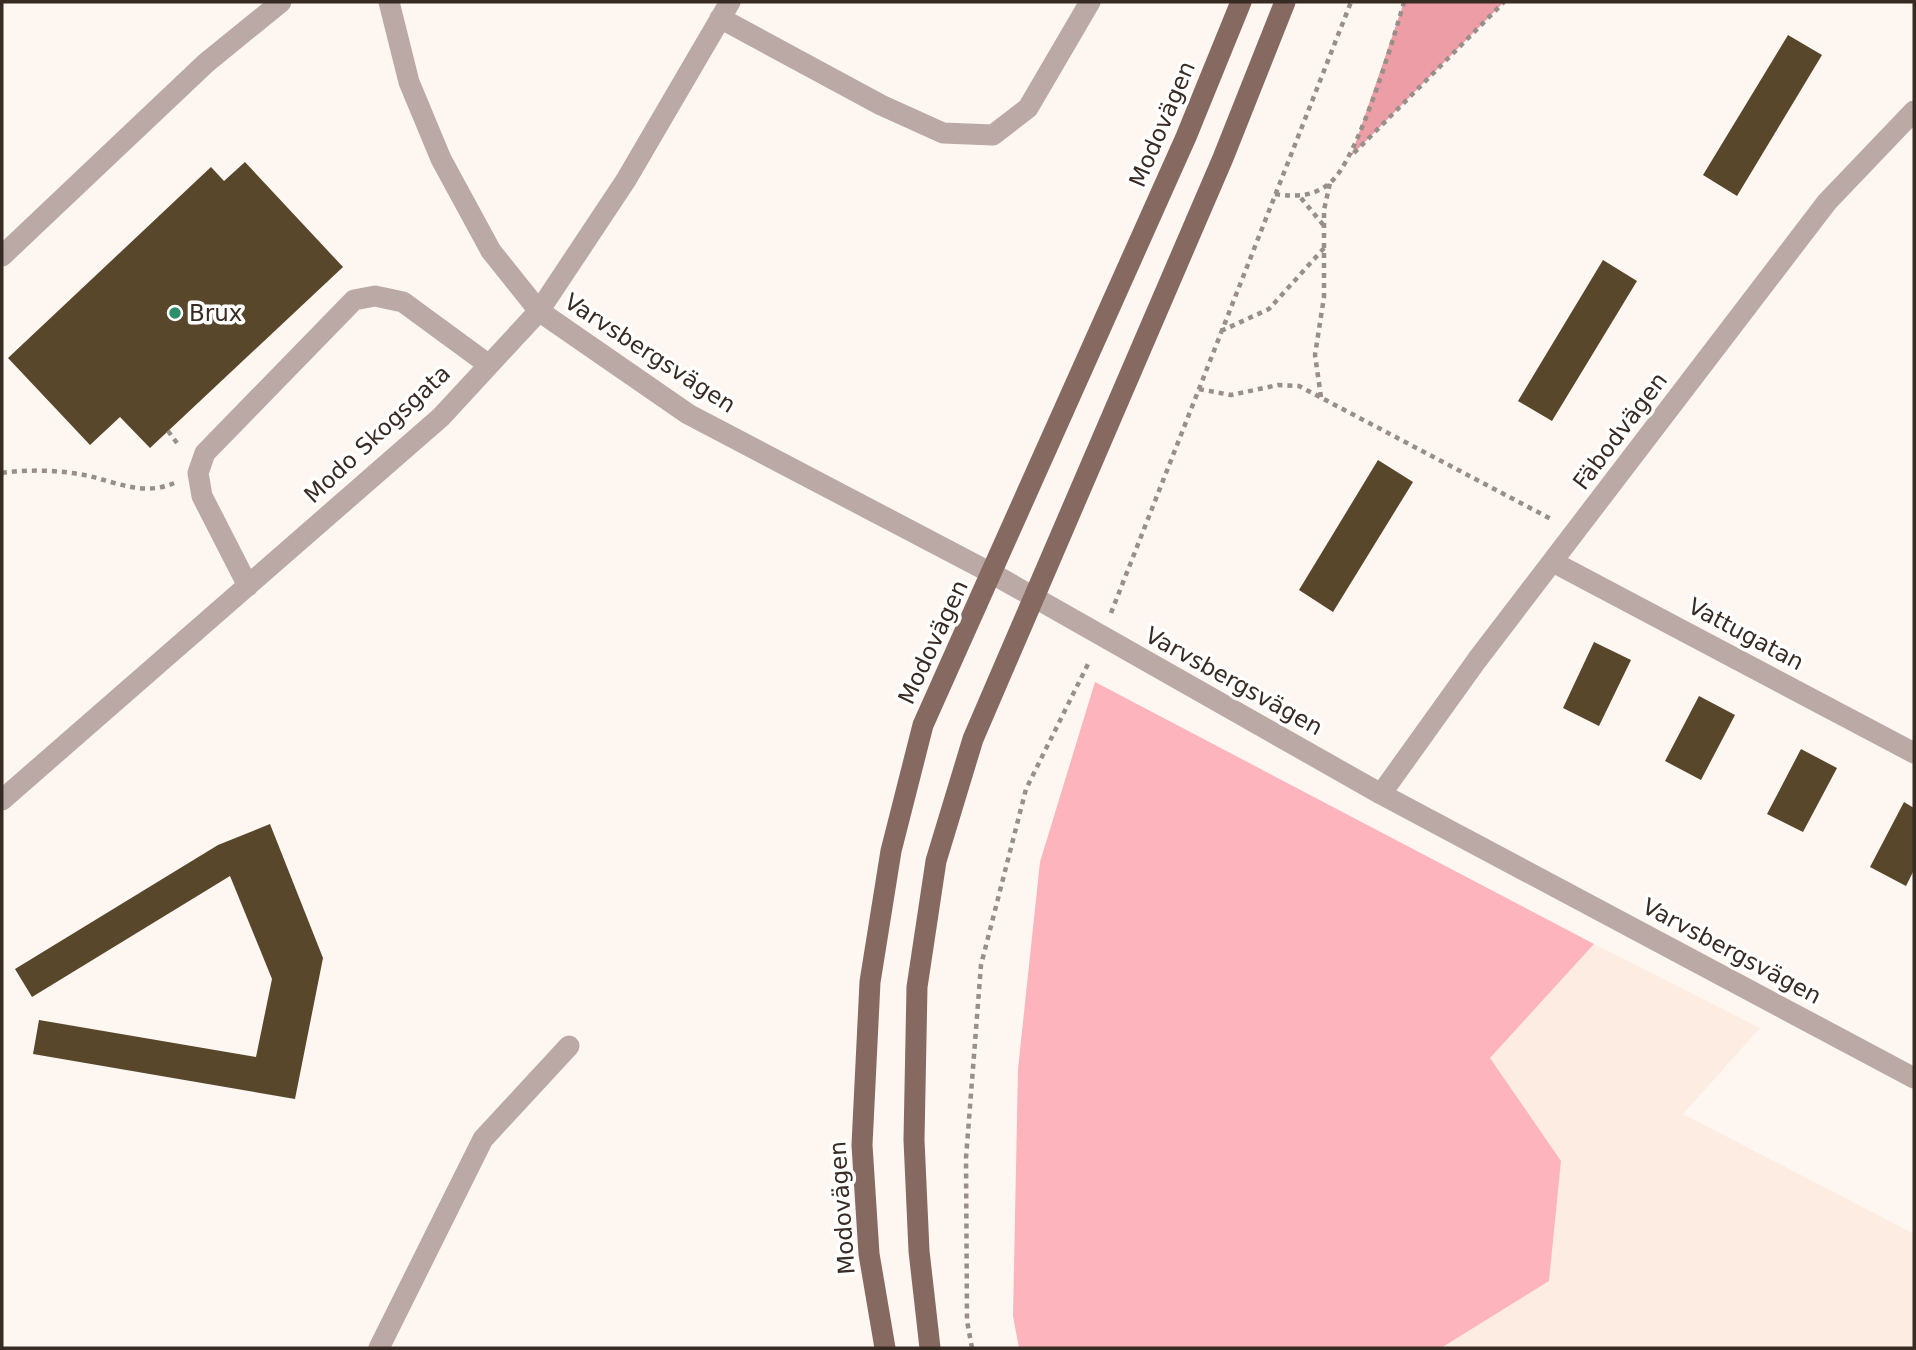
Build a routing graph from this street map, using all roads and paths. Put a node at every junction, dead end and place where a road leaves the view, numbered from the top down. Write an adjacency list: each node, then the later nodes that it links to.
1 (281, 2): 16 (street)
2 (390, 2): 17 (street, Varvsbergsvägen)
3 (1090, 2): 8 (street)
4 (1241, 2): 27 (main road, Modovägen)
5 (1285, 2): 29 (main road)
6 (1404, 2): 10 (path)
7 (1504, 2): 10 (path)
8 (725, 10): 17 (street, Modo Skogsgata)
9 (1914, 111): 25 (street, Fäbodvägen)
10 (1351, 156): 11 (path)
11 (1331, 182): 13 (path); 14 (path)
12 (1275, 194): 13 (path)
13 (1301, 198): 14 (path)
14 (1325, 228): 15 (path)
15 (1326, 246): 18 (path); 21 (path)
16 (2, 256)
17 (539, 311): 19 (street, Modo Skogsgata); 27 (street, Varvsbergsvägen)
18 (1221, 331)
19 (489, 365): 24 (street); 28 (street, Modo Skogsgata)
20 (1199, 389): 21 (path)
21 (1321, 398): 25 (path)
22 (168, 431): 24 (path)
23 (2, 473): 24 (path)
24 (198, 473): 28 (street)
25 (1576, 532): 26 (street, Fäbodvägen)
26 (1553, 562): 30 (street, Vattugatan); 31 (street, Fäbodvägen)
27 (992, 574): 29 (street, Varvsbergsvägen); 36 (main road, Modovägen)
28 (248, 586): 32 (street, Modo Skogsgata)
29 (1033, 598): 31 (street, Varvsbergsvägen); 37 (main road)
30 (1914, 752)
31 (1381, 794): 34 (street, Varvsbergsvägen)
32 (2, 800)
33 (569, 1046): 35 (street)
34 (1914, 1078)
35 (379, 1348)
36 (885, 1348)
37 (930, 1348)

